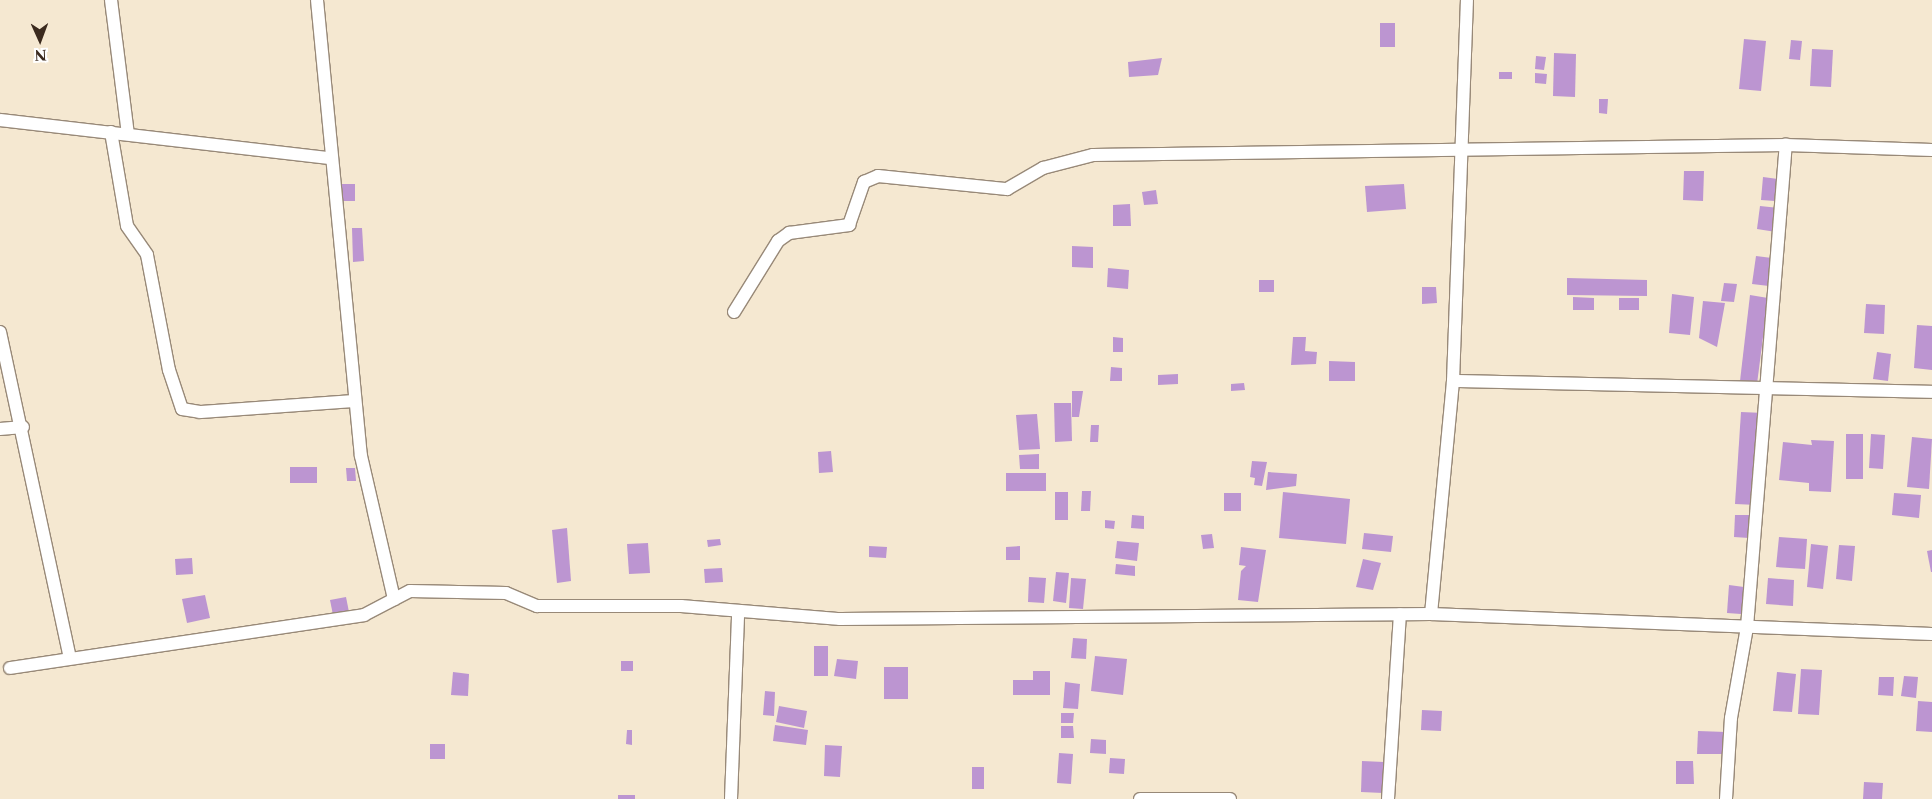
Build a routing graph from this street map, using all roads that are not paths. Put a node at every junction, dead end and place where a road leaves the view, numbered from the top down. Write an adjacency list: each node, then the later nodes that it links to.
1 (111, 0): 6 (street)
2 (317, 0): 10 (street)
3 (1467, 0): 9 (street)
4 (0, 120): 5 (street)
5 (111, 132): 6 (street); 16 (street)
6 (128, 134): 10 (street)
7 (1786, 145): 8 (street); 9 (street); 14 (street)
8 (1932, 150)
9 (1458, 151): 11 (street); 13 (street)
10 (330, 158): 16 (street)
11 (734, 312)
12 (0, 332): 17 (street)
13 (1453, 381): 14 (street); 22 (street)
14 (1769, 388): 15 (street); 23 (street)
15 (1932, 392)
16 (355, 401): 19 (street)
17 (24, 427): 18 (street); 25 (street)
18 (0, 429)
19 (394, 599): 20 (street); 25 (street)
20 (738, 613): 21 (street); 27 (street)
21 (1400, 614): 22 (street); 30 (street)
22 (1431, 614): 23 (street)
23 (1747, 628): 24 (street); 31 (street)
24 (1932, 634)
25 (70, 658): 26 (street)
26 (10, 668)
27 (731, 799)
28 (1140, 799): 29 (street)
29 (1230, 799)
30 (1388, 799)
31 (1726, 799)

